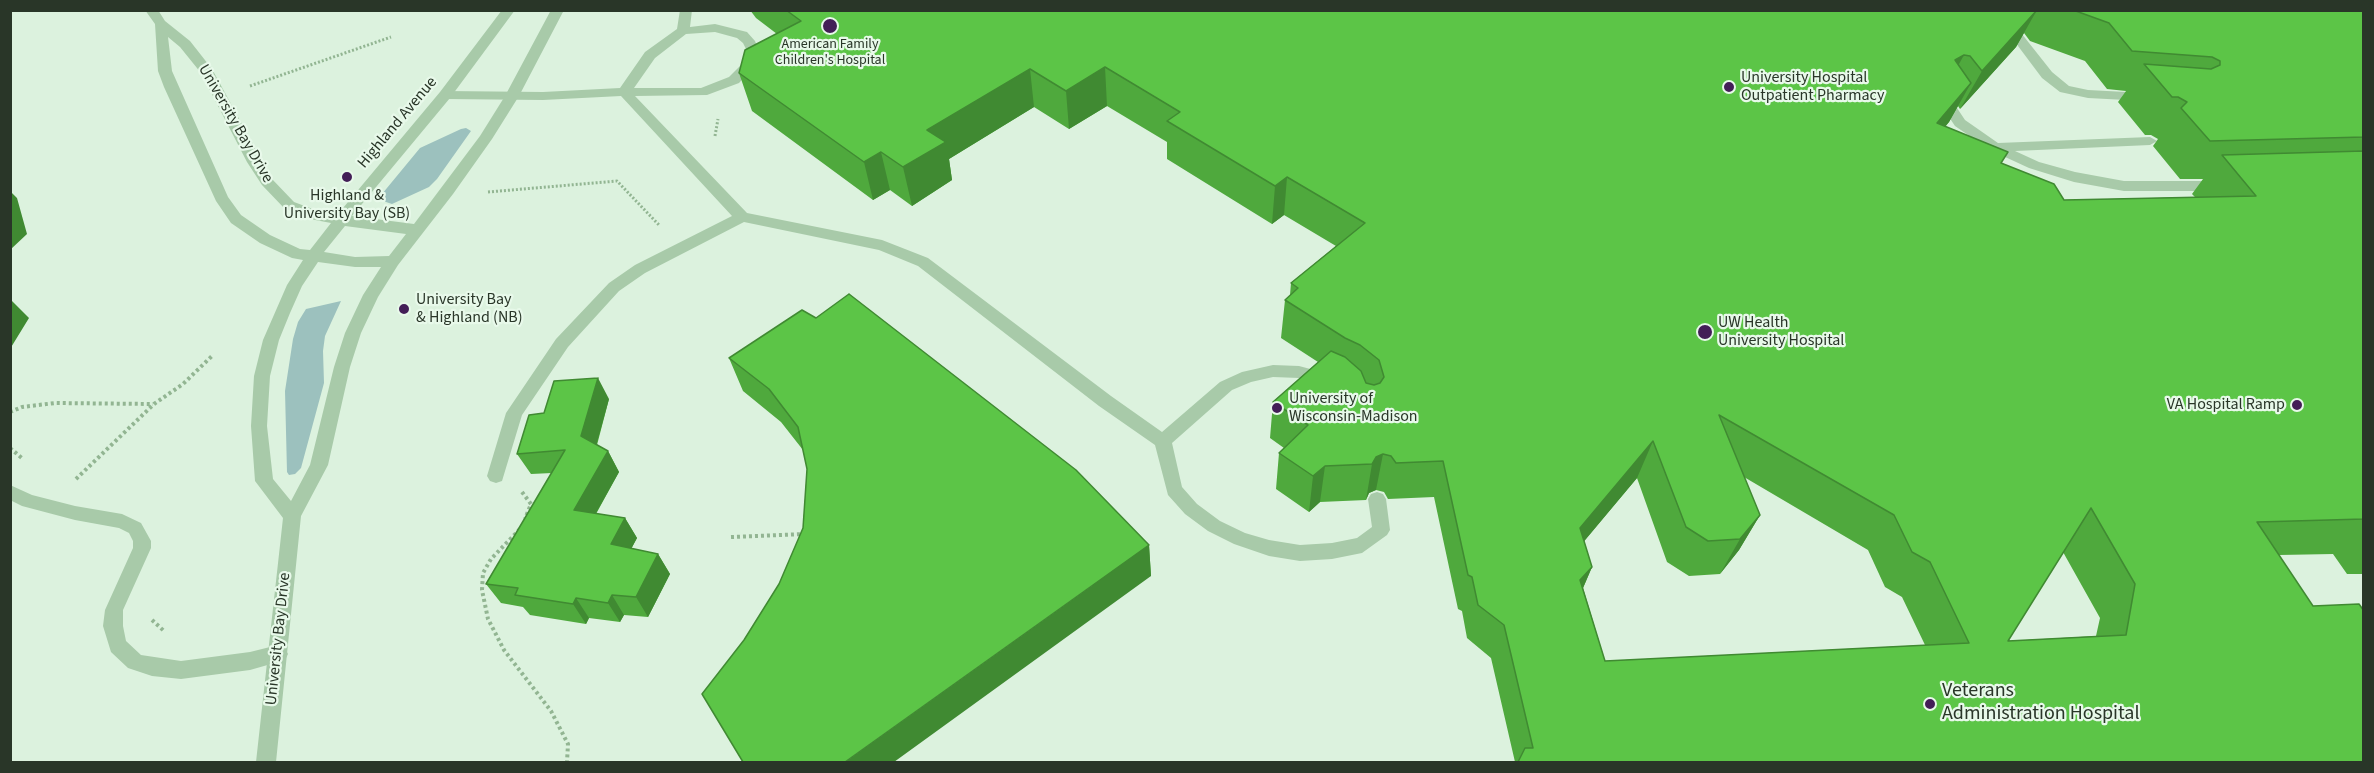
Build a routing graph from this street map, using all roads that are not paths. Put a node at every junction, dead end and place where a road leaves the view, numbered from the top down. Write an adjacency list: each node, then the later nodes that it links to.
1 (151, 10): 5 (street, University Bay Drive)
2 (509, 10): 9 (street, Highland Avenue)
3 (558, 10): 10 (street)
4 (686, 10): 7 (street)
5 (161, 24): 17 (street, University Bay Drive); 19 (street)
6 (2010, 27): 12 (street)
7 (683, 31): 8 (street); 8 (street)
8 (624, 92): 10 (street); 16 (street)
9 (445, 95): 10 (street); 17 (street, Highland Avenue)
10 (513, 96): 18 (street)
11 (1944, 99): 14 (street)
12 (2163, 99)
13 (2150, 141): 14 (street)
14 (1995, 147): 15 (street)
15 (2228, 185)
16 (742, 217): 22 (street); 23 (street)
17 (341, 220): 18 (street, University Bay Drive); 19 (street, Highland Avenue)
18 (418, 230): 20 (street, University Bay Drive)
19 (312, 257): 20 (street); 26 (street)
20 (393, 261): 26 (street, University Bay Drive)
21 (1340, 385): 22 (street)
22 (1163, 441): 25 (street)
23 (496, 476)
24 (10, 492): 27 (street)
25 (1377, 499)
26 (292, 516): 27 (street, University Bay Drive)
27 (278, 654): 28 (street, University Bay Drive)
28 (266, 762)

